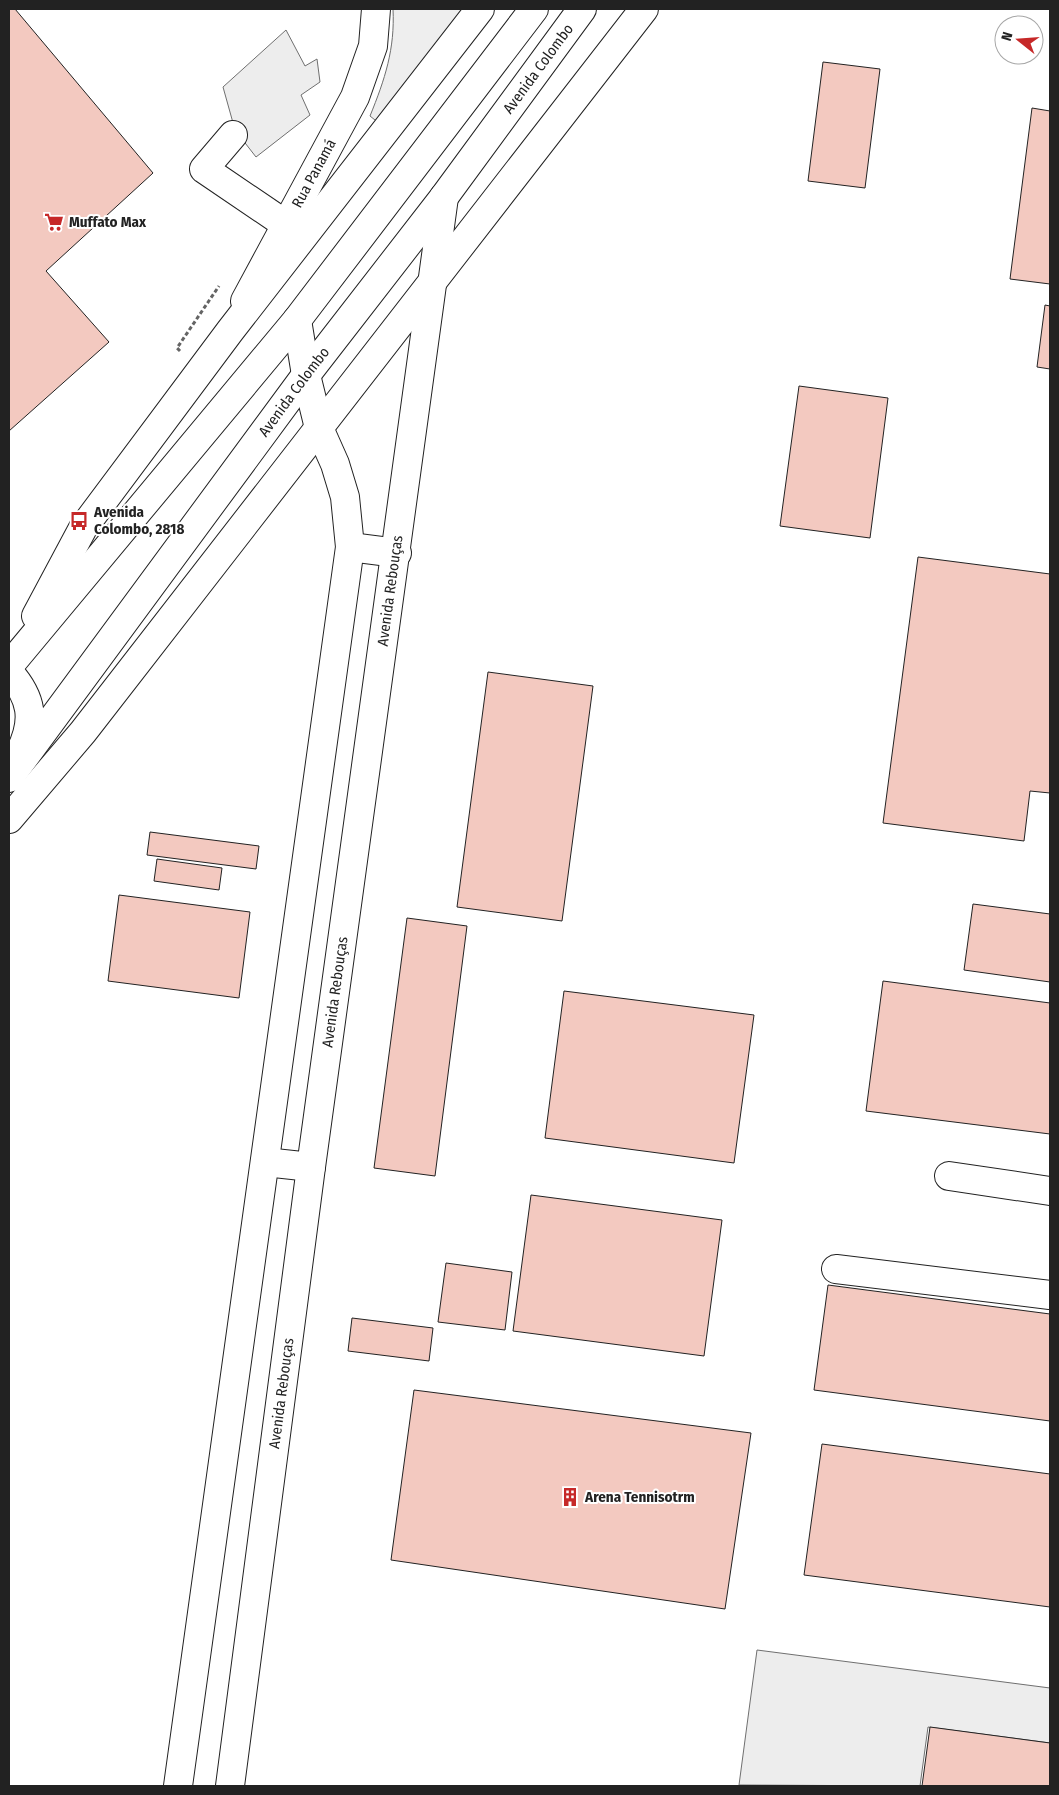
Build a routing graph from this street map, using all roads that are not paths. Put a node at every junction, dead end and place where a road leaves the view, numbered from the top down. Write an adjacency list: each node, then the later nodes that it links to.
1 (376, 9): 8 (main road, Rua Panamá)
2 (480, 9): 11 (main road)
3 (534, 9): 10 (main road)
4 (582, 9): 7 (main road, Avenida Colombo)
5 (644, 9): 9 (main road)
6 (233, 135): 8 (main road)
7 (444, 197): 9 (main road, Avenida Rebouças); 12 (main road, Avenida Colombo)
8 (285, 224): 11 (main road, Rua Panamá)
9 (434, 277): 13 (main road); 15 (main road, Avenida Rebouças)
10 (297, 320): 12 (main road); 16 (main road)
11 (230, 331): 16 (main road)
12 (306, 375): 13 (main road); 18 (main road, Avenida Colombo)
13 (319, 428): 14 (main road); 19 (main road)
14 (350, 547): 15 (main road); 20 (main road)
15 (397, 553): 21 (main road, Avenida Rebouças)
16 (9, 666)
17 (9, 672): 18 (main road)
18 (9, 777)
19 (9, 819)
20 (265, 1162): 21 (main road); 26 (main road)
21 (312, 1167): 27 (main road, Avenida Rebouças)
22 (949, 1176): 23 (main road)
23 (1050, 1191)
24 (836, 1269): 25 (main road)
25 (1050, 1294)
26 (178, 1786)
27 (230, 1786)

